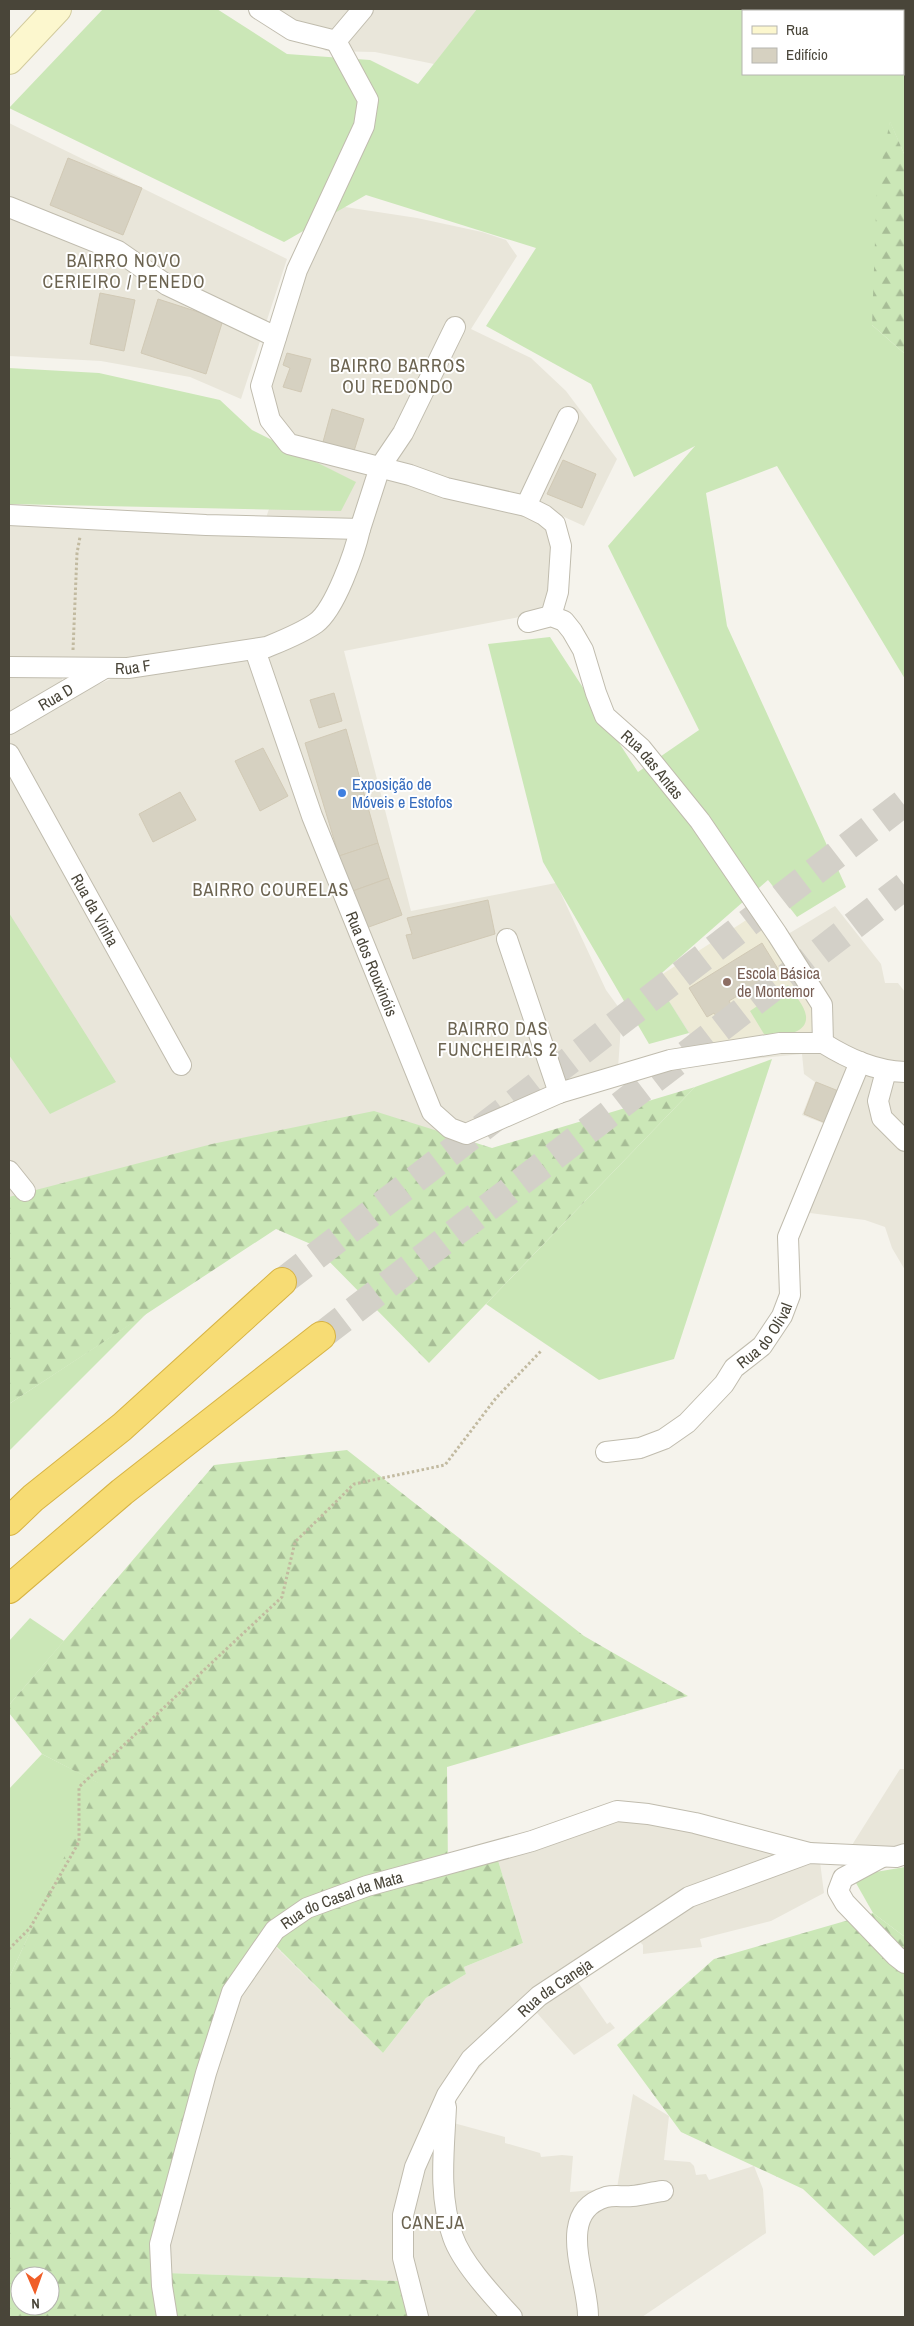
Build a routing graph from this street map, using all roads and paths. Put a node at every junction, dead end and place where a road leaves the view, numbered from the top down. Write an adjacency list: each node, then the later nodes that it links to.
1 (57, 9): 5 (main road)
2 (259, 9): 4 (street)
3 (363, 9): 4 (street)
4 (336, 41): 8 (street)
5 (9, 60)
6 (9, 207): 8 (street)
7 (455, 327): 10 (street, Rua F)
8 (276, 338): 10 (street)
9 (568, 417): 11 (street)
10 (380, 467): 11 (street); 14 (street, Rua F)
11 (526, 506): 15 (street)
12 (9, 515): 13 (street)
13 (84, 519): 14 (street); 19 (path)
14 (360, 529): 17 (street, Rua F)
15 (551, 616): 16 (street); 24 (street, Rua das Antas)
16 (528, 622)
17 (254, 650): 20 (street, Rua F); 28 (street, Rua dos Rouxinóis)
18 (9, 667): 19 (street, Rua F)
19 (72, 668): 20 (street, Rua F)
20 (103, 669): 21 (street, Rua D)
21 (9, 724)
22 (9, 754): 26 (street, Rua da Vinha)
23 (507, 939): 28 (street)
24 (823, 1042): 25 (street); 28 (street)
25 (860, 1062): 27 (street); 36 (street, Rua do Olival)
26 (181, 1065)
27 (896, 1071): 29 (street)
28 (559, 1093)
29 (905, 1142)
30 (9, 1171): 31 (street)
31 (25, 1191)
32 (282, 1282): 35 (highway)
33 (321, 1336): 39 (highway)
34 (542, 1350): 43 (path)
35 (144, 1405): 37 (highway); 38 (highway)
36 (606, 1452)
37 (9, 1496)
38 (9, 1521)
39 (9, 1589)
40 (809, 1853): 42 (street, Rua da Caneja); 45 (street, Rua da Caneja); 47 (street, Rua do Casal da Mata)
41 (905, 1854): 42 (street, Rua da Caneja)
42 (882, 1857): 44 (street)
43 (9, 1949)
44 (905, 1963)
45 (447, 2095): 48 (street, Rua da Caneja); 49 (street)
46 (663, 2191): 50 (street)
47 (167, 2317)
48 (418, 2317)
49 (512, 2317)
50 (588, 2317)

